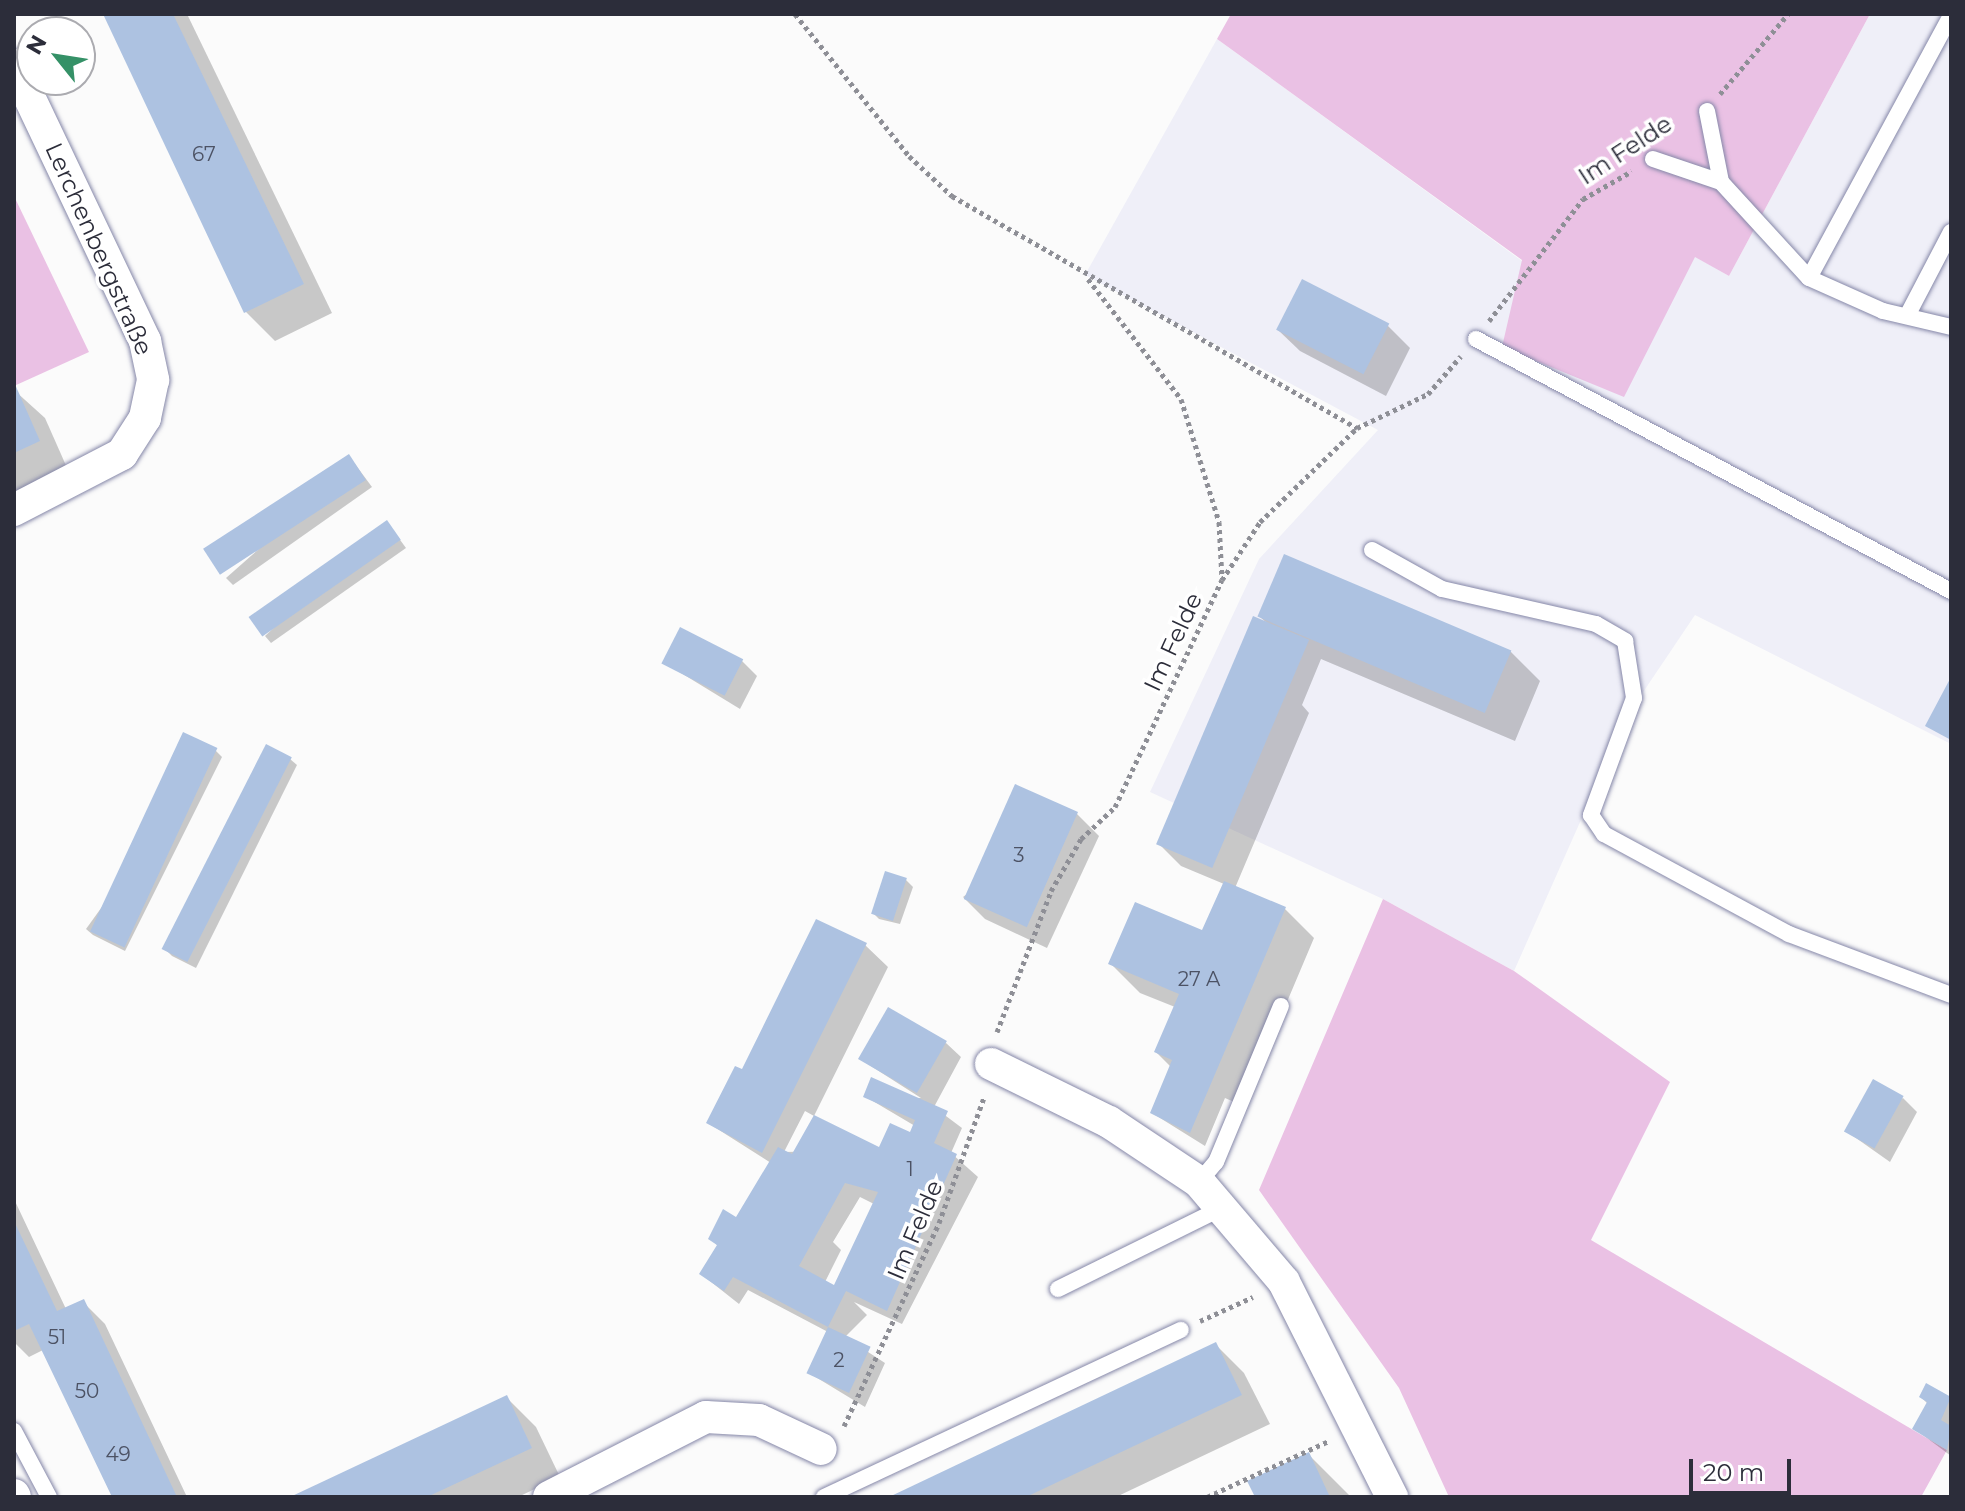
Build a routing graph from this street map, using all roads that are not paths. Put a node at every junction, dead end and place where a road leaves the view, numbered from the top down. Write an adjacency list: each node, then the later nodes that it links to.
1 (1951, 15): 7 (lane)
2 (14, 65): 11 (street, Lerchenbergstraße)
3 (1707, 111): 5 (lane)
4 (1653, 159): 5 (lane)
5 (1721, 182): 7 (lane)
6 (1951, 232): 8 (lane)
7 (1809, 278): 8 (lane)
8 (1907, 316): 9 (lane)
9 (1951, 327)
10 (1476, 339): 13 (lane)
11 (14, 510)
12 (1372, 550): 14 (lane)
13 (1951, 591)
14 (1951, 995)
15 (1281, 1006): 17 (lane)
16 (991, 1064): 17 (street)
17 (1199, 1182): 18 (street)
18 (1222, 1208): 19 (lane); 26 (street)
19 (1058, 1289)
20 (1181, 1330): 25 (lane)
21 (14, 1431): 23 (lane)
22 (821, 1449): 24 (street)
23 (49, 1497)
24 (549, 1497)
25 (824, 1497)
26 (1392, 1497)

